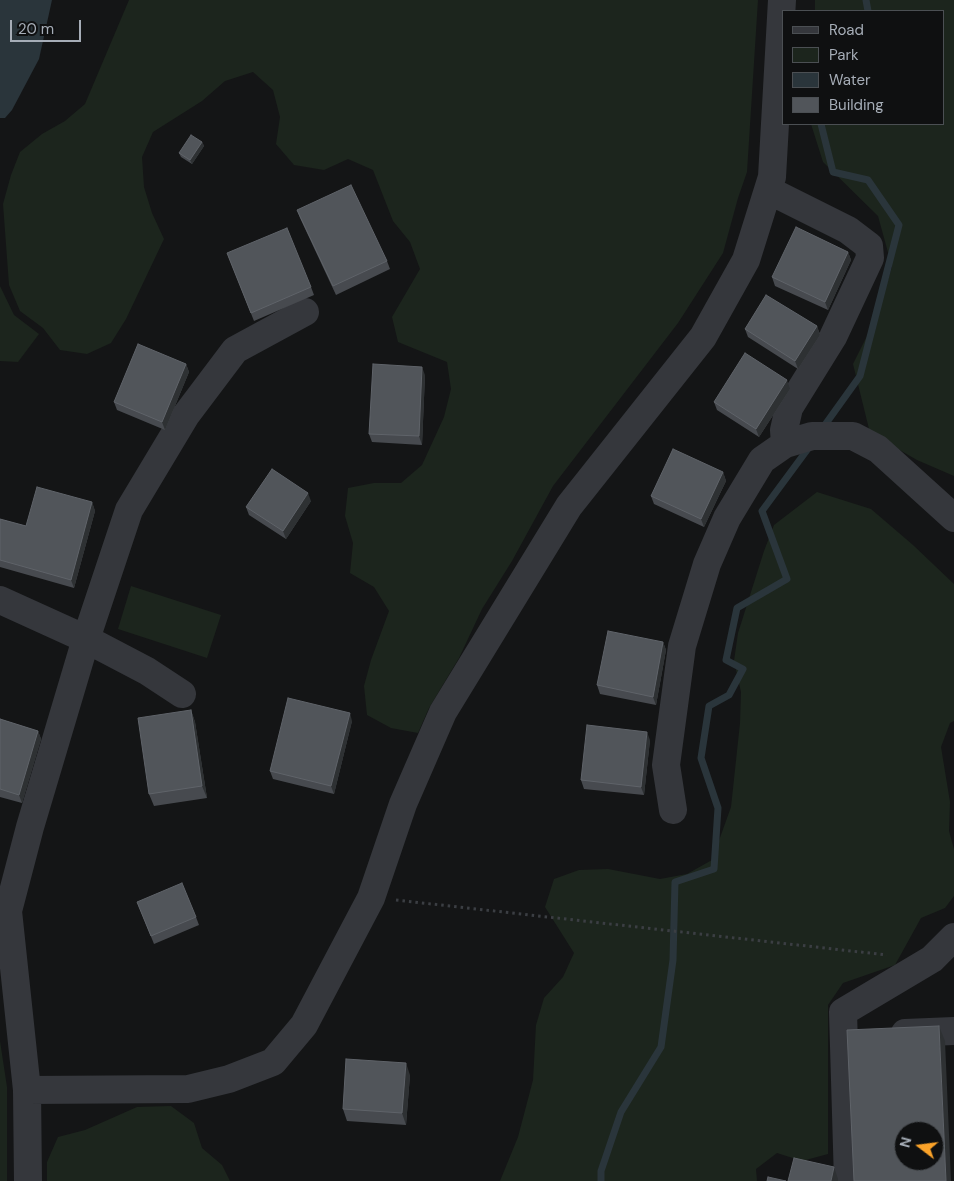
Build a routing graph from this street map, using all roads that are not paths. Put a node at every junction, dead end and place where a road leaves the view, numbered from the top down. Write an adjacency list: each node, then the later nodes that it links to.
1 (782, 0): 2 (lane)
2 (768, 190): 4 (lane); 14 (lane)
3 (305, 312): 7 (lane)
4 (785, 444): 5 (lane); 9 (lane)
5 (954, 518)
6 (0, 600): 7 (lane)
7 (86, 639): 8 (lane); 10 (lane)
8 (182, 694)
9 (673, 810)
10 (4, 907): 14 (lane)
11 (954, 937): 13 (lane)
12 (954, 1031): 13 (lane)
13 (843, 1035): 16 (lane)
14 (27, 1090): 15 (lane)
15 (28, 1181)
16 (848, 1181)

